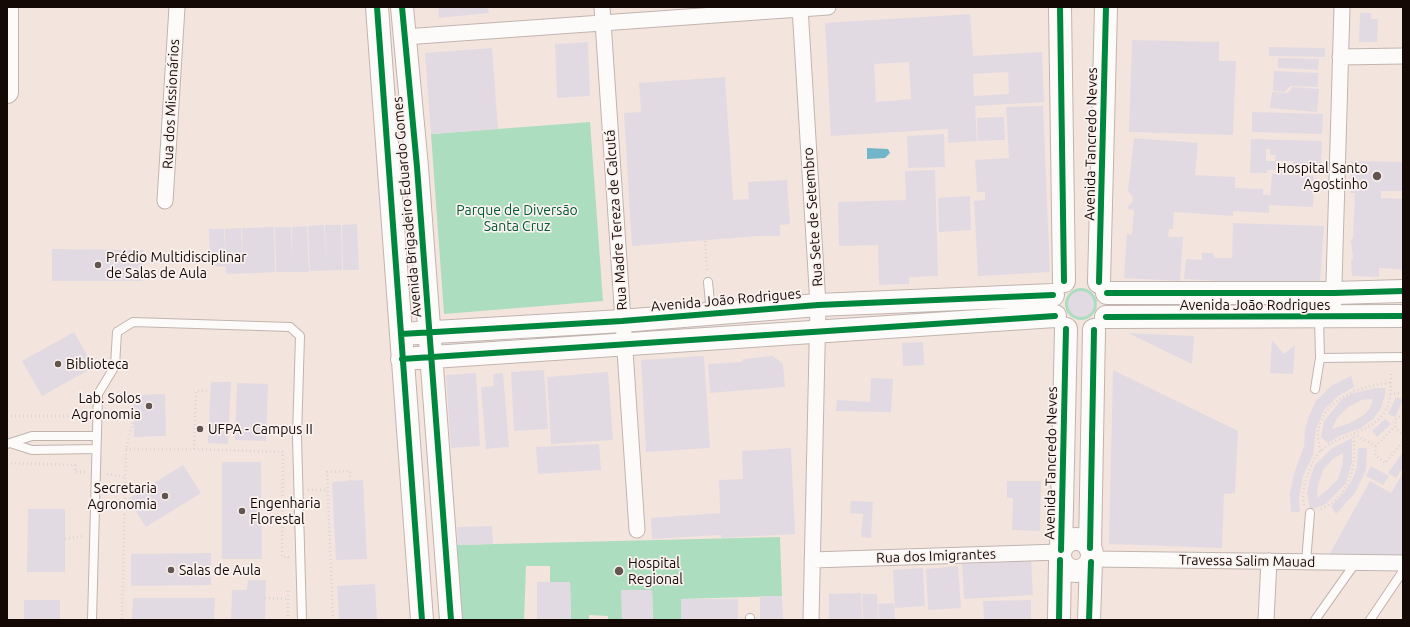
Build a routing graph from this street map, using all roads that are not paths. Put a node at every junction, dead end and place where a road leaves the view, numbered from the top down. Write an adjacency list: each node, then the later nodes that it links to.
1 (7, 7): 15 (street)
2 (177, 7): 19 (street, Rua dos Missionários)
3 (377, 7): 17 (street, Avenida Brigadeiro Eduardo Gomes)
4 (402, 7): 12 (street, Avenida Brigadeiro Eduardo Gomes)
5 (602, 7): 11 (street, Rua Madre Tereza de Calcutá)
6 (828, 7): 10 (street)
7 (1060, 7): 25 (street, Avenida Tancredo Neves)
8 (1106, 7): 21 (street, Avenida Tancredo Neves)
9 (1342, 7): 14 (street)
10 (800, 8): 11 (street); 24 (street, Rua Sete de Setembro)
11 (604, 24): 12 (street); 29 (street, Rua Madre Tereza de Calcutá)
12 (404, 37): 18 (street, Avenida Brigadeiro Eduardo Gomes)
13 (1403, 56): 14 (street)
14 (1340, 57): 23 (street)
15 (7, 83): 16 (street)
16 (7, 92)
17 (388, 167): 18 (street); 34 (street, Avenida Brigadeiro Eduardo Gomes)
18 (417, 167): 33 (street, Avenida Brigadeiro Eduardo Gomes)
19 (165, 201)
20 (708, 282): 26 (lane)
21 (1103, 288): 23 (street, Avenida João Rodrigues); 25 (street); 30 (street)
22 (1403, 291): 23 (street, Avenida João Rodrigues)
23 (1334, 294): 28 (street)
24 (818, 305): 25 (street, Avenida João Rodrigues); 26 (street, Avenida João Rodrigues); 32 (street, Rua Sete de Setembro)
25 (1060, 306): 30 (street); 32 (street); 49 (street, Avenida Tancredo Neves)
26 (711, 313): 29 (street, Avenida João Rodrigues)
27 (1403, 316): 28 (street, Avenida João Rodrigues)
28 (1326, 317): 30 (street, Avenida João Rodrigues); 39 (lane)
29 (622, 321): 31 (street, Avenida João Rodrigues); 35 (street, Rua Madre Tereza de Calcutá)
30 (1100, 324): 50 (street)
31 (479, 330): 33 (street, Avenida João Rodrigues); 36 (street)
32 (818, 332): 35 (street); 51 (street, Rua Sete de Setembro)
33 (430, 333): 34 (street, Avenida João Rodrigues); 37 (street, Avenida Brigadeiro Eduardo Gomes)
34 (401, 334): 40 (street, Avenida Brigadeiro Eduardo Gomes)
35 (624, 344): 36 (street); 48 (street, Rua Madre Tereza de Calcutá)
36 (479, 354): 37 (street)
37 (431, 357): 40 (street); 45 (street, Avenida Brigadeiro Eduardo Gomes)
38 (1403, 357): 39 (lane)
39 (1320, 358): 41 (lane)
40 (402, 359): 46 (street, Avenida Brigadeiro Eduardo Gomes)
41 (1315, 389)
42 (97, 436): 43 (lane); 44 (lane); 58 (lane)
43 (10, 444): 44 (lane)
44 (96, 450): 57 (lane)
45 (440, 475): 46 (street); 60 (street, Avenida Brigadeiro Eduardo Gomes)
46 (411, 476): 59 (street, Avenida Brigadeiro Eduardo Gomes)
47 (1310, 513): 53 (lane)
48 (637, 530)
49 (1060, 554): 50 (street); 51 (street, Rua dos Imigrantes); 62 (street, Avenida Tancredo Neves)
50 (1091, 556): 52 (street, Travessa Salim Mauad); 63 (street)
51 (812, 560): 61 (street, Rua Sete de Setembro)
52 (1269, 561): 53 (street, Travessa Salim Mauad); 64 (street)
53 (1306, 562): 54 (street, Travessa Salim Mauad)
54 (1356, 562): 55 (street, Travessa Salim Mauad); 65 (lane)
55 (1403, 562)
56 (1403, 571): 66 (lane)
57 (92, 620)
58 (302, 620)
59 (422, 620)
60 (451, 620)
61 (811, 620)
62 (1059, 620)
63 (1089, 620)
64 (1266, 620)
65 (1315, 620)
66 (1370, 620)

